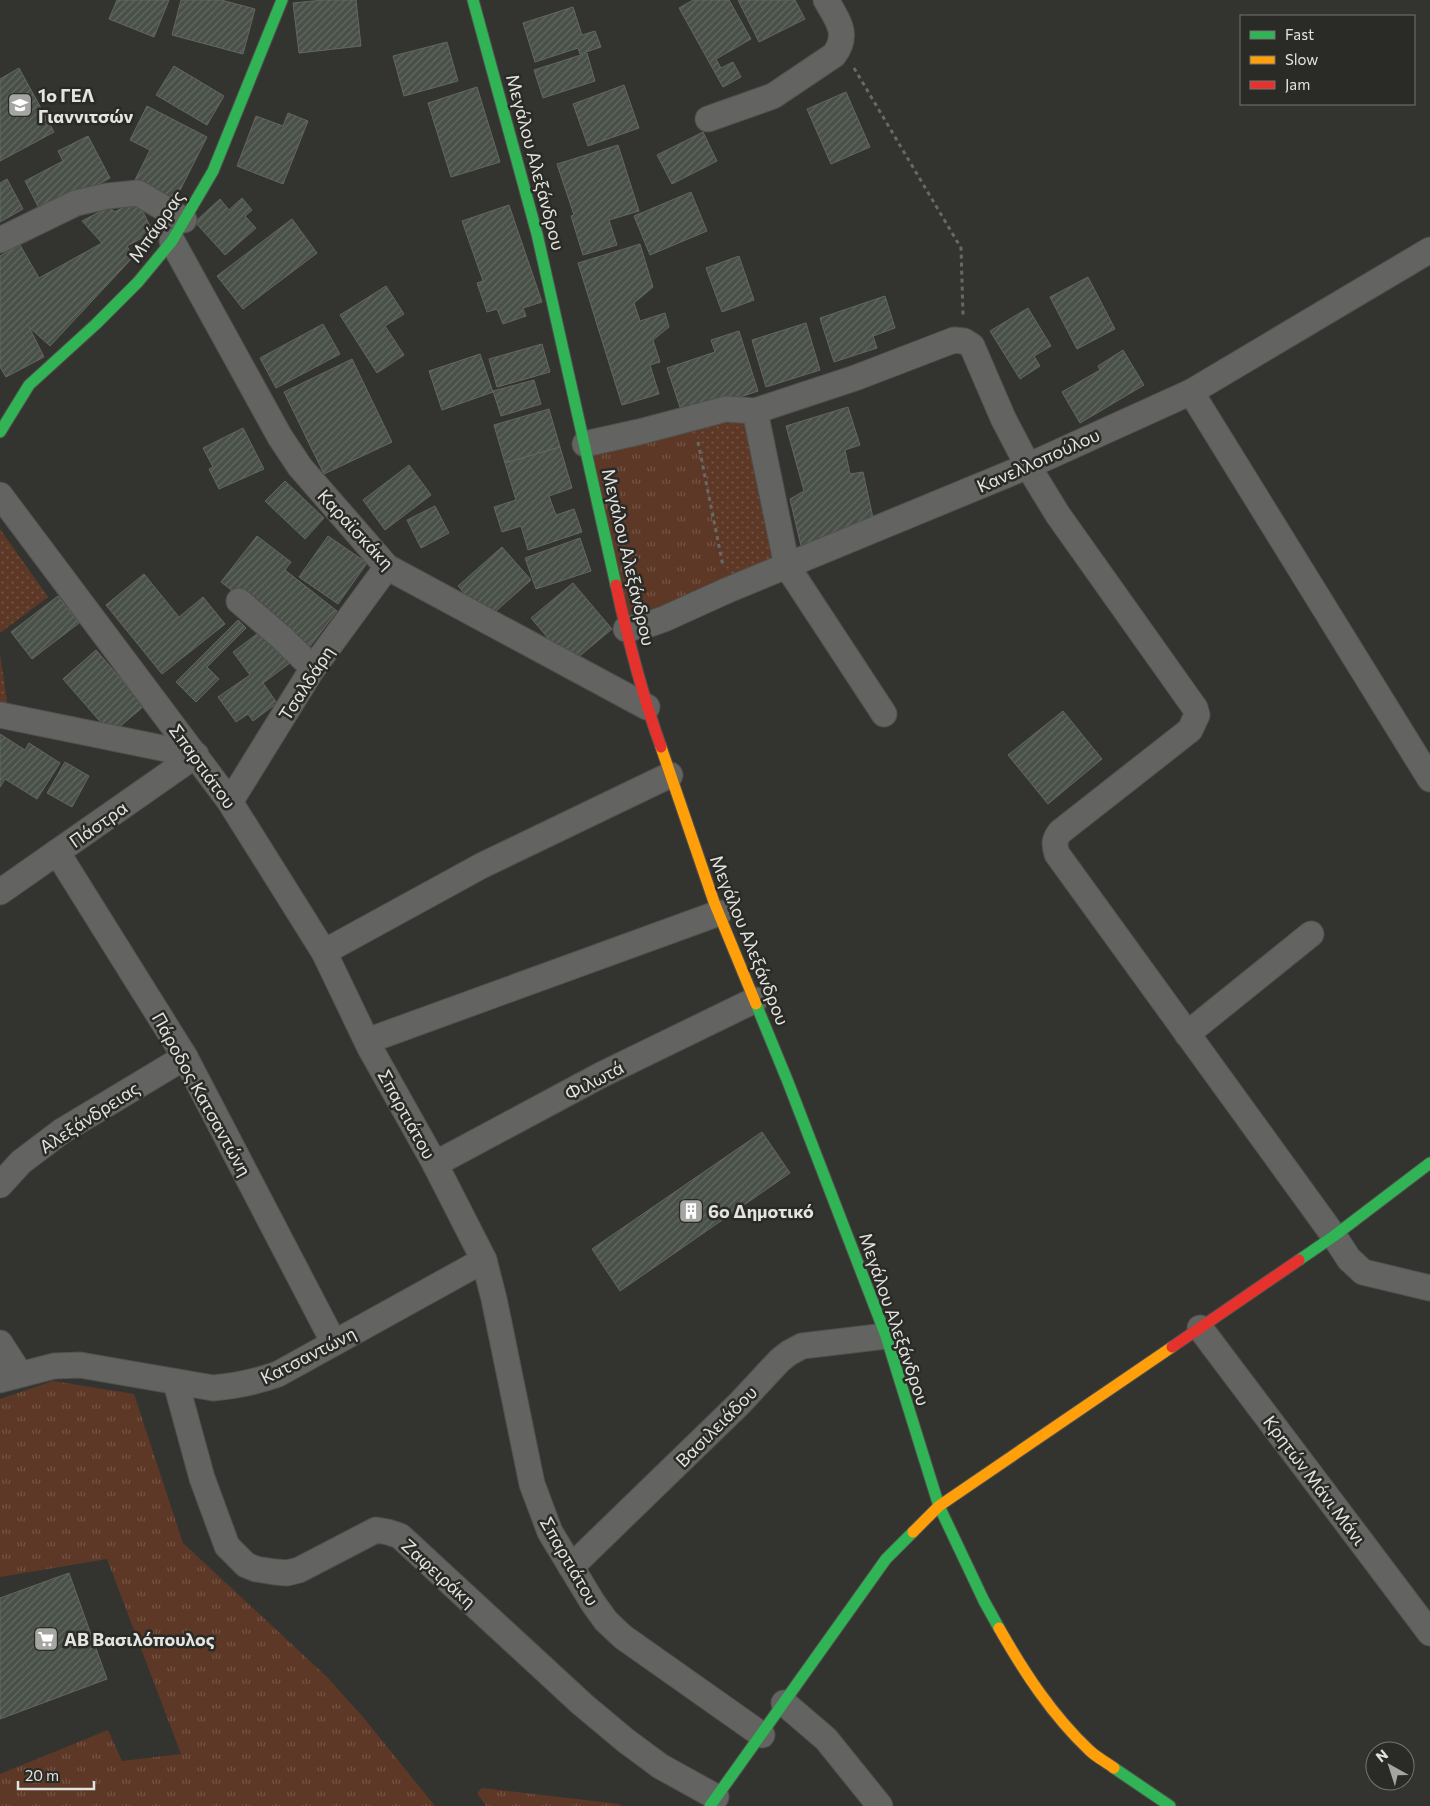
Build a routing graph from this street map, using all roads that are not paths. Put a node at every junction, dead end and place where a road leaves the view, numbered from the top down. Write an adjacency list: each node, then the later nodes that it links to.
1 (282, 0): 5 (main road, Μπάφρας)
2 (473, 0): 11 (main road, Μεγάλου Αλεξάνδρου)
3 (826, 0): 4 (street)
4 (708, 119)
5 (178, 230): 6 (street); 10 (main road, Μπάφρας); 15 (street, Καραϊσκάκη)
6 (0, 240)
7 (1430, 250): 8 (street, Κανελλοπούλου)
8 (1191, 392): 12 (street, Κανελλοπούλου); 24 (street)
9 (755, 411): 11 (street); 12 (street); 14 (street)
10 (0, 432)
11 (585, 444): 17 (main road, Μεγάλου Αλεξάνδρου)
12 (1028, 466): 14 (street, Κανελλοπούλου); 32 (street)
13 (0, 495): 22 (street, Σπαρτιάτου)
14 (787, 566): 17 (street, Κανελλοπούλου); 20 (street)
15 (387, 567): 18 (street, Τσαλδάρη); 19 (street, Καραϊσκάκη)
16 (239, 601): 18 (street)
17 (626, 629): 19 (main road, Μεγάλου Αλεξάνδρου)
18 (313, 668): 25 (street, Τσαλδάρη)
19 (647, 707): 23 (main road, Μεγάλου Αλεξάνδρου)
20 (884, 714)
21 (0, 715): 22 (street)
22 (196, 755): 25 (street, Σπαρτιάτου); 26 (street, Πάστρα)
23 (670, 775): 28 (main road, Μεγάλου Αλεξάνδρου); 30 (street)
24 (1430, 779)
25 (230, 802): 30 (street, Σπαρτιάτου)
26 (57, 852): 27 (street, Πάστρα); 34 (street, Πάροδος Κατσαντώνη)
27 (0, 892)
28 (719, 913): 31 (main road, Μεγάλου Αλεξάνδρου); 33 (street)
29 (1311, 934): 32 (street)
30 (324, 952): 33 (street, Σπαρτιάτου)
31 (755, 1000): 36 (street, Φιλωτά); 42 (main road, Μεγάλου Αλεξάνδρου)
32 (1187, 1034): 38 (street)
33 (366, 1041): 36 (street, Σπαρτιάτου)
34 (185, 1056): 37 (street, Αλεξάνδρειας); 44 (street, Πάροδος Κατσαντώνη)
35 (1430, 1163): 38 (main road)
36 (435, 1164): 39 (street, Σπαρτιάτου)
37 (0, 1185)
38 (1334, 1236): 40 (street); 41 (main road)
39 (484, 1260): 44 (street, Κατσαντώνη); 48 (street, Σπαρτιάτου)
40 (1429, 1289)
41 (1200, 1328): 47 (main road); 49 (street, Κρητών Μάνι Μάνι)
42 (886, 1336): 47 (main road, Μεγάλου Αλεξάνδρου); 48 (street, Βασιλειάδου)
43 (0, 1343): 45 (street)
44 (334, 1343): 46 (street, Κατσαντώνη)
45 (10, 1377): 46 (street, Κατσαντώνη)
46 (176, 1382): 52 (street, Ζαφειράκη)
47 (939, 1506): 50 (main road); 54 (main road, Μεγάλου Αλεξάνδρου)
48 (571, 1567): 51 (street, Σπαρτιάτου)
49 (1430, 1633)
50 (784, 1703): 51 (main road); 53 (street)
51 (762, 1735): 52 (main road)
52 (713, 1802)
53 (880, 1806)
54 (1170, 1806)

